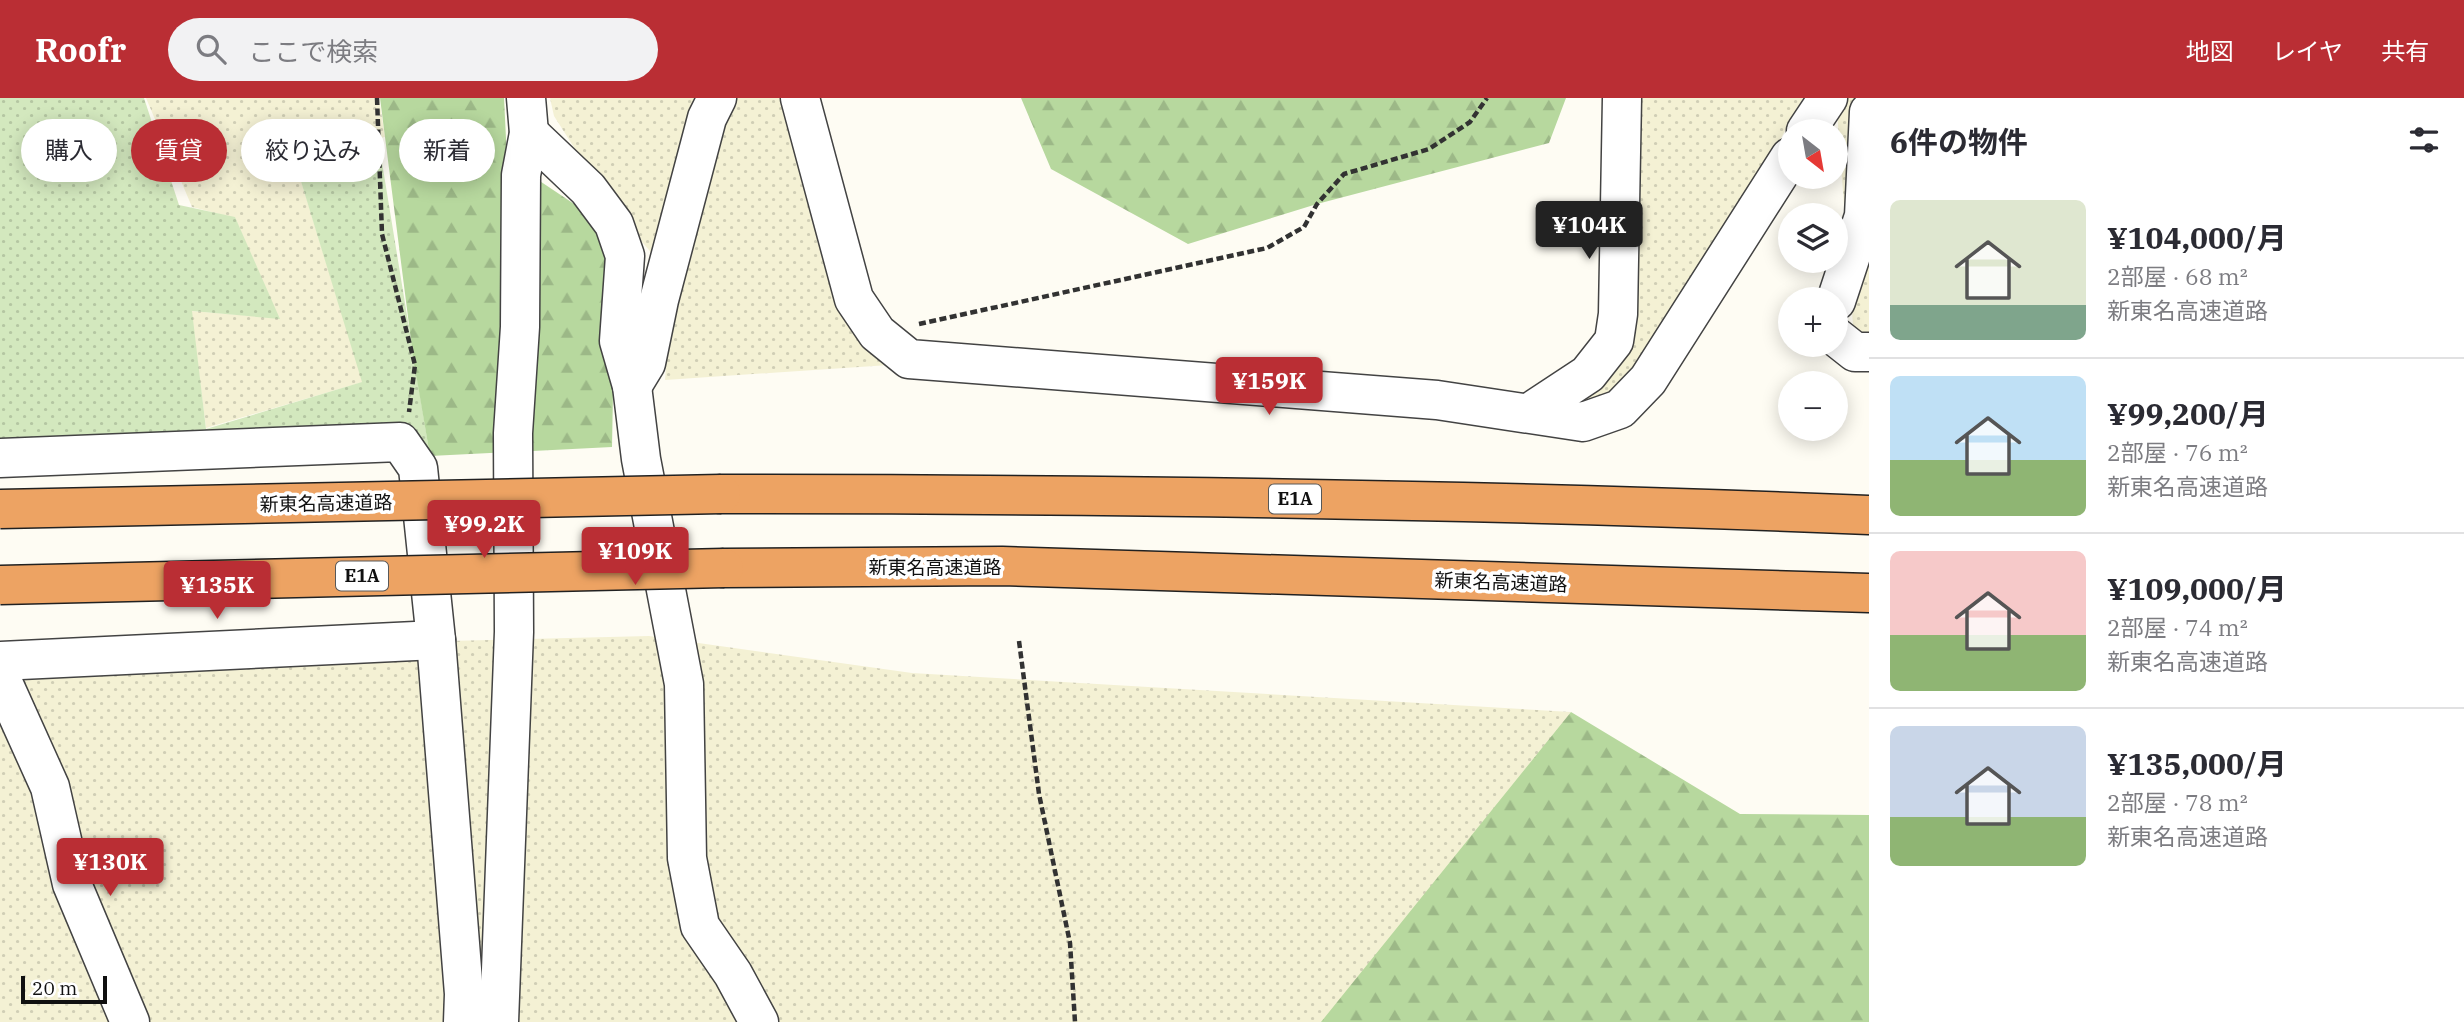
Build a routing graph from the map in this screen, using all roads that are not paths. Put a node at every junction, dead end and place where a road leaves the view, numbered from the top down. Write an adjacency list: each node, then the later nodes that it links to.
1 (717, 98): 12 (street)
2 (800, 98): 13 (street)
3 (1622, 98): 13 (street)
4 (1828, 98): 7 (street)
5 (1869, 112): 9 (street)
6 (528, 116): 12 (street); 24 (street)
7 (1814, 119)
8 (1778, 176): 13 (street)
9 (1841, 287)
10 (1848, 346): 11 (street)
11 (1869, 352)
12 (632, 386): 25 (street)
13 (1529, 413)
14 (0, 458): 19 (street)
15 (0, 509): 16 (highway, 新東名高速道路 / E1A, bridge)
16 (1869, 515)
17 (0, 585): 18 (highway, 新東名高速道路 / E1A, bridge)
18 (1869, 593)
19 (436, 640): 20 (street); 23 (street)
20 (0, 661)
21 (0, 676): 22 (street)
22 (130, 1022)
23 (464, 1022)
24 (499, 1022)
25 (759, 1022)

